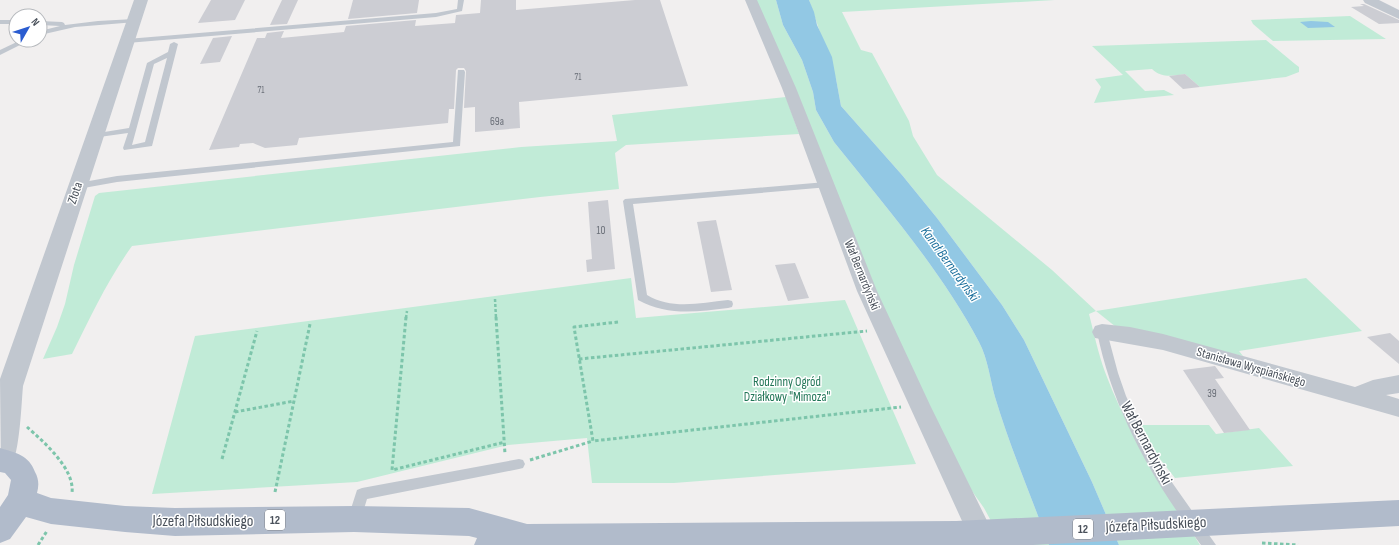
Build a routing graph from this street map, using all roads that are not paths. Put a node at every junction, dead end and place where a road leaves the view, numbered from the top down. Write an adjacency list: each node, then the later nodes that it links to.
1 (141, 0): 6 (street, Złota)
2 (461, 0): 10 (lane)
3 (751, 0): 18 (street, Wał Bernardyński)
4 (1369, 0): 5 (street)
5 (1399, 15)
6 (134, 21): 8 (lane); 10 (street, Złota)
7 (48, 23): 8 (lane)
8 (75, 24): 9 (lane)
9 (48, 30)
10 (127, 41): 17 (street, Złota)
11 (174, 44): 13 (lane)
12 (11, 48): 14 (lane)
13 (172, 53): 16 (lane); 16 (lane)
14 (0, 54)
15 (461, 72): 19 (lane)
16 (133, 130): 17 (lane)
17 (95, 136): 19 (street, Złota)
18 (826, 184): 20 (lane); 35 (street, Wał Bernardyński)
19 (78, 186): 22 (street, Złota)
20 (728, 304)
21 (1102, 332): 24 (street, Stanisława Wyspiańskiego); 32 (lane, Wał Bernardyński)
22 (6, 382): 26 (street, Złota)
23 (1399, 384): 24 (street)
24 (1354, 396): 25 (street, Stanisława Wyspiańskiego)
25 (1399, 408)
26 (1, 460): 28 (main road)
27 (519, 464): 30 (lane)
28 (22, 500): 30 (main road, Józefa Piłsudskiego / 12); 31 (main road)
29 (1399, 513): 32 (main road, Józefa Piłsudskiego / 12)
30 (354, 520): 33 (main road, Józefa Piłsudskiego / 12)
31 (0, 529)
32 (1210, 534): 33 (main road, Józefa Piłsudskiego / 12)
33 (528, 538): 34 (main road, Józefa Piłsudskiego / 12)
34 (489, 545)
35 (986, 545)

